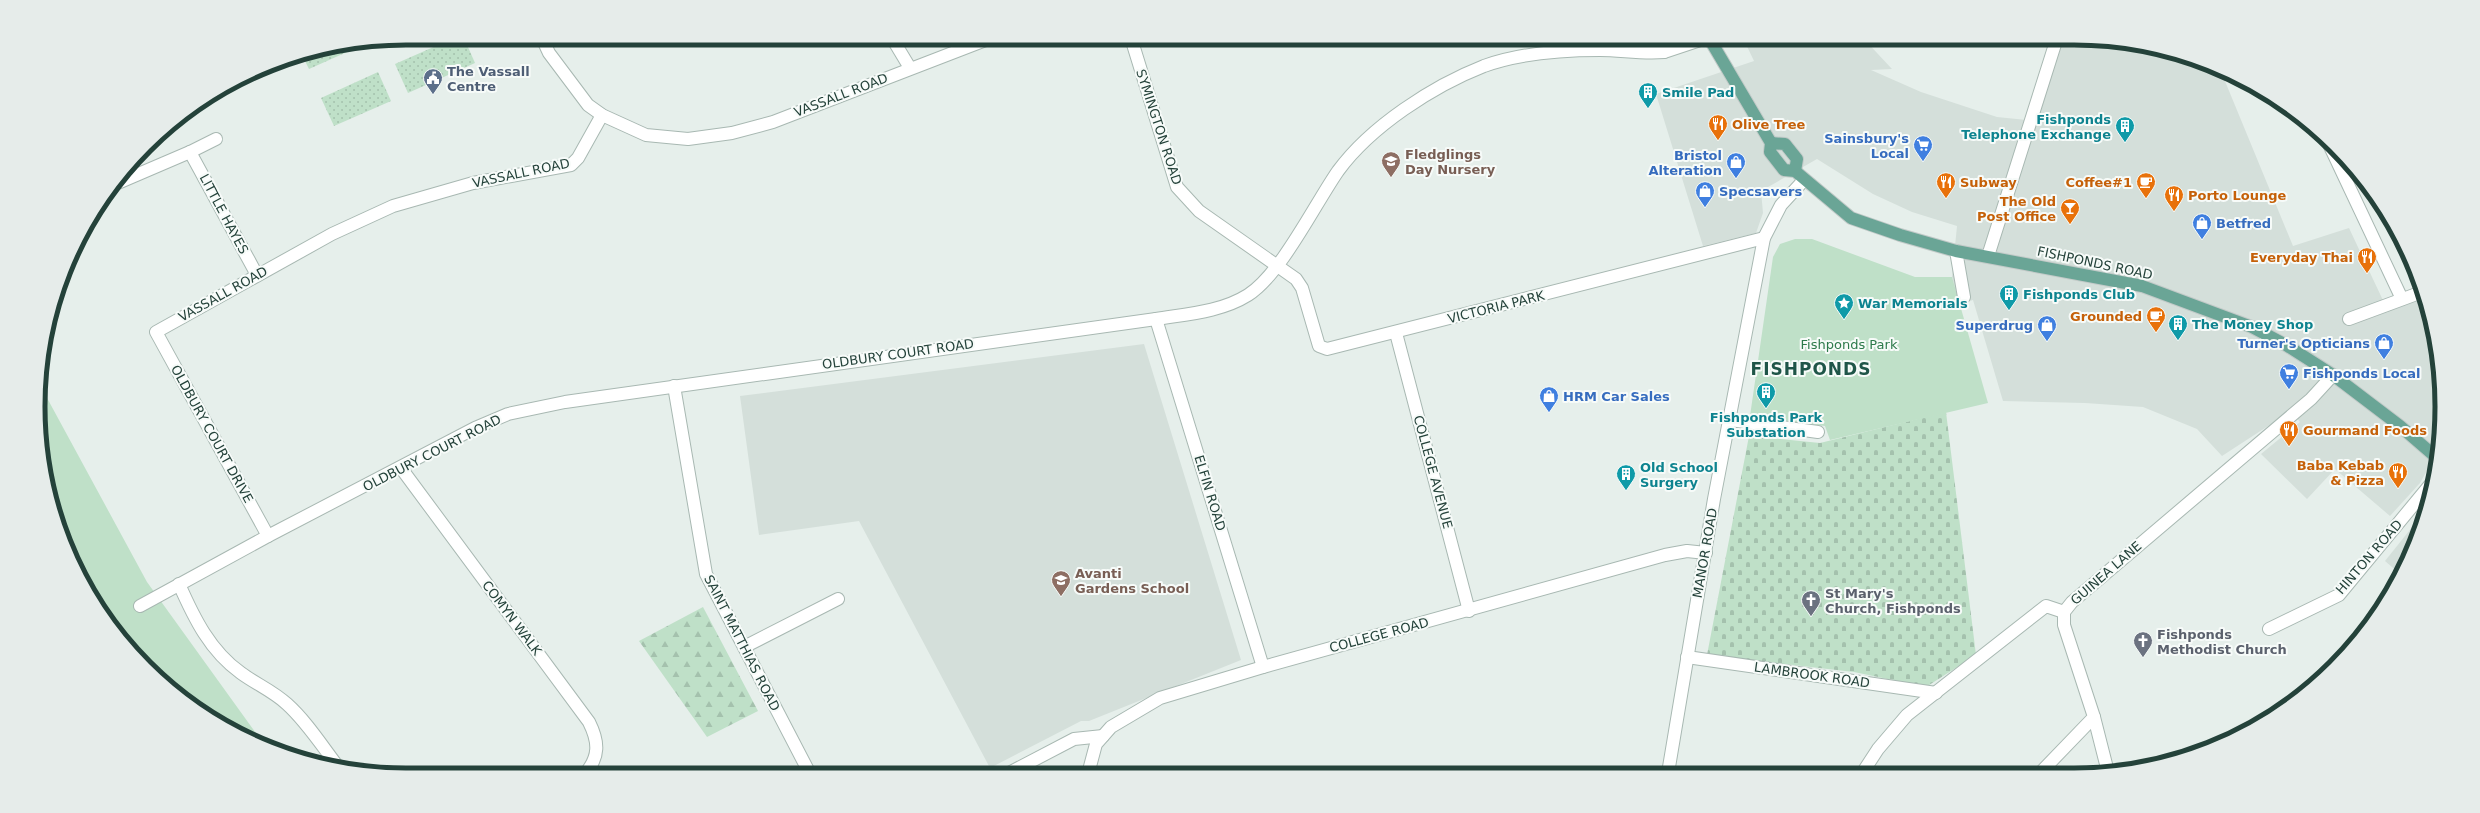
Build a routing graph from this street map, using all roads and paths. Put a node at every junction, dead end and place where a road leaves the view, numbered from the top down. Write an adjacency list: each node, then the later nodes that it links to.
1 (545, 45): 13 (street)
2 (896, 45): 12 (street)
3 (972, 45): 12 (street, VASSALL ROAD)
4 (1133, 45): 24 (street, SYMINGTON ROAD)
5 (1604, 45): 10 (street)
6 (1653, 45): 11 (street)
7 (1686, 45): 11 (street, OLDBURY COURT ROAD)
8 (1712, 45): 15 (main road, FISHPONDS ROAD)
9 (2055, 45): 23 (street)
10 (1600, 50): 11 (street, OLDBURY COURT ROAD); 24 (street, OLDBURY COURT ROAD)
11 (1664, 52)
12 (910, 68): 13 (street, VASSALL ROAD)
13 (602, 115): 25 (street, VASSALL ROAD)
14 (216, 139): 16 (street)
15 (1771, 142): 18 (main road, FISHPONDS ROAD); 18 (main road)
16 (190, 152): 19 (street); 25 (street, LITTLE HAYES)
17 (2335, 158): 28 (street)
18 (1795, 171): 20 (main road, FISHPONDS ROAD)
19 (125, 180)
20 (1804, 180): 21 (street, MANOR ROAD); 22 (main road, FISHPONDS ROAD)
21 (1764, 238): 32 (street, VICTORIA PARK); 35 (street, MANOR ROAD)
22 (1956, 251): 23 (main road, FISHPONDS ROAD); 27 (street)
23 (1988, 256): 33 (main road, FISHPONDS ROAD)
24 (1278, 264): 29 (street, OLDBURY COURT ROAD); 32 (street, VICTORIA PARK)
25 (257, 275): 31 (street, VASSALL ROAD)
26 (2417, 294): 28 (street)
27 (1964, 297)
28 (2402, 299): 30 (street)
29 (1156, 319): 34 (street, OLDBURY COURT ROAD); 50 (street, ELFIN ROAD)
30 (2349, 319)
31 (156, 332): 40 (street, OLDBURY COURT DRIVE)
32 (1396, 333): 45 (street, COLLEGE AVENUE)
33 (2333, 375): 37 (main road, FISHPONDS ROAD); 46 (street, GUINEA LANE)
34 (674, 386): 38 (street, OLDBURY COURT ROAD); 48 (street, SAINT MATTHIAS ROAD)
35 (1730, 420): 36 (street); 41 (street, MANOR ROAD)
36 (1818, 432)
37 (2432, 454)
38 (400, 468): 40 (street, OLDBURY COURT ROAD); 56 (street, COMYN WALK)
39 (2425, 491): 47 (street, HINTON ROAD)
40 (268, 536): 42 (street, OLDBURY COURT ROAD)
41 (1706, 552): 45 (street, COLLEGE ROAD); 49 (street, MANOR ROAD)
42 (179, 584): 44 (street, OLDBURY COURT ROAD); 54 (street)
43 (838, 599): 48 (street)
44 (140, 606)
45 (1469, 611): 50 (street, COLLEGE ROAD)
46 (2064, 612): 51 (street, GUINEA LANE); 52 (street)
47 (2269, 629)
48 (744, 647): 57 (street, SAINT MATTHIAS ROAD)
49 (1687, 657): 51 (street, LAMBROOK ROAD); 60 (street, MANOR ROAD)
50 (1263, 667): 53 (street, COLLEGE ROAD)
51 (1936, 693): 61 (street, GUINEA LANE)
52 (2094, 717): 55 (street); 62 (street)
53 (1103, 736): 58 (street); 59 (street, COLLEGE ROAD)
54 (333, 760)
55 (2107, 766)
56 (590, 768)
57 (807, 768)
58 (1018, 768)
59 (1090, 768)
60 (1669, 768)
61 (1866, 768)
62 (2045, 768)

